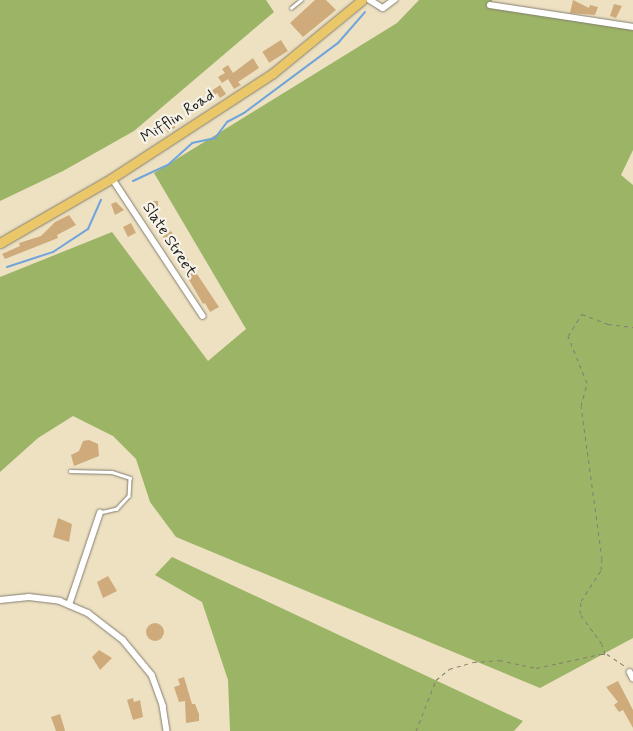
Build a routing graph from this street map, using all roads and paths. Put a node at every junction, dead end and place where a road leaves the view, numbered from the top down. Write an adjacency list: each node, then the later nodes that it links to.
1 (301, 0): 6 (lane)
2 (362, 0): 8 (main road, Mifflin Road)
3 (370, 0): 4 (street)
4 (394, 0)
5 (490, 5): 7 (street)
6 (291, 8)
7 (633, 26)
8 (112, 178): 9 (main road, Mifflin Road); 10 (street, Slate Street)
9 (0, 243)
10 (203, 316)
11 (633, 327): 16 (path)
12 (70, 471): 13 (lane)
13 (100, 512): 15 (street)
14 (0, 600): 15 (street)
15 (69, 605): 18 (street)
16 (605, 654): 17 (path); 19 (path)
17 (631, 675)
18 (166, 731)
19 (416, 731)

